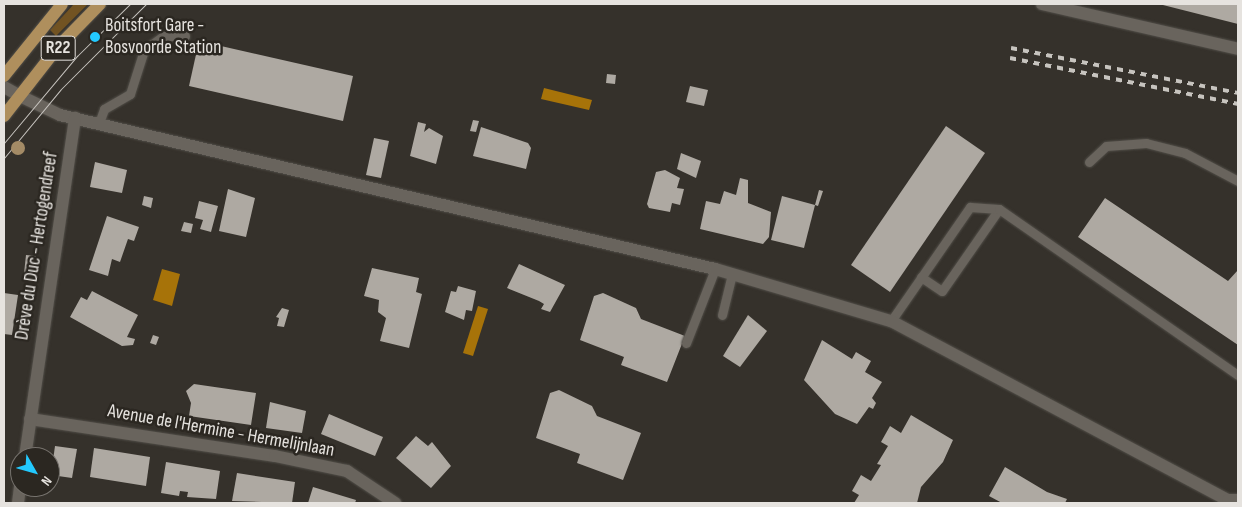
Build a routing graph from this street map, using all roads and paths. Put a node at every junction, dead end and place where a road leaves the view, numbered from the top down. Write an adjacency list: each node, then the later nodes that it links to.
1 (62, 4): 6 (main road, R22)
2 (100, 4): 8 (main road, R22)
3 (1042, 4): 5 (street)
4 (184, 36): 11 (lane)
5 (1238, 49)
6 (4, 76)
7 (4, 87): 8 (street)
8 (20, 96): 9 (main road, R22); 10 (street)
9 (4, 116)
10 (75, 118): 11 (street); 22 (street, Drève du Duc - Hertogendreef)
11 (99, 123): 15 (street)
12 (1090, 162): 13 (lane)
13 (1238, 181)
14 (999, 209): 17 (lane); 17 (lane); 21 (lane)
15 (714, 269): 16 (street); 20 (lane)
16 (732, 274): 18 (lane); 19 (street)
17 (921, 277): 19 (lane)
18 (722, 315)
19 (891, 321): 24 (street)
20 (686, 343)
21 (1238, 375)
22 (30, 419): 23 (street, Drève du Duc - Hertogendreef); 25 (street, Avenue de l'Hermine - Hermelijnlaan)
23 (26, 447)
24 (1238, 500)
25 (395, 503)

